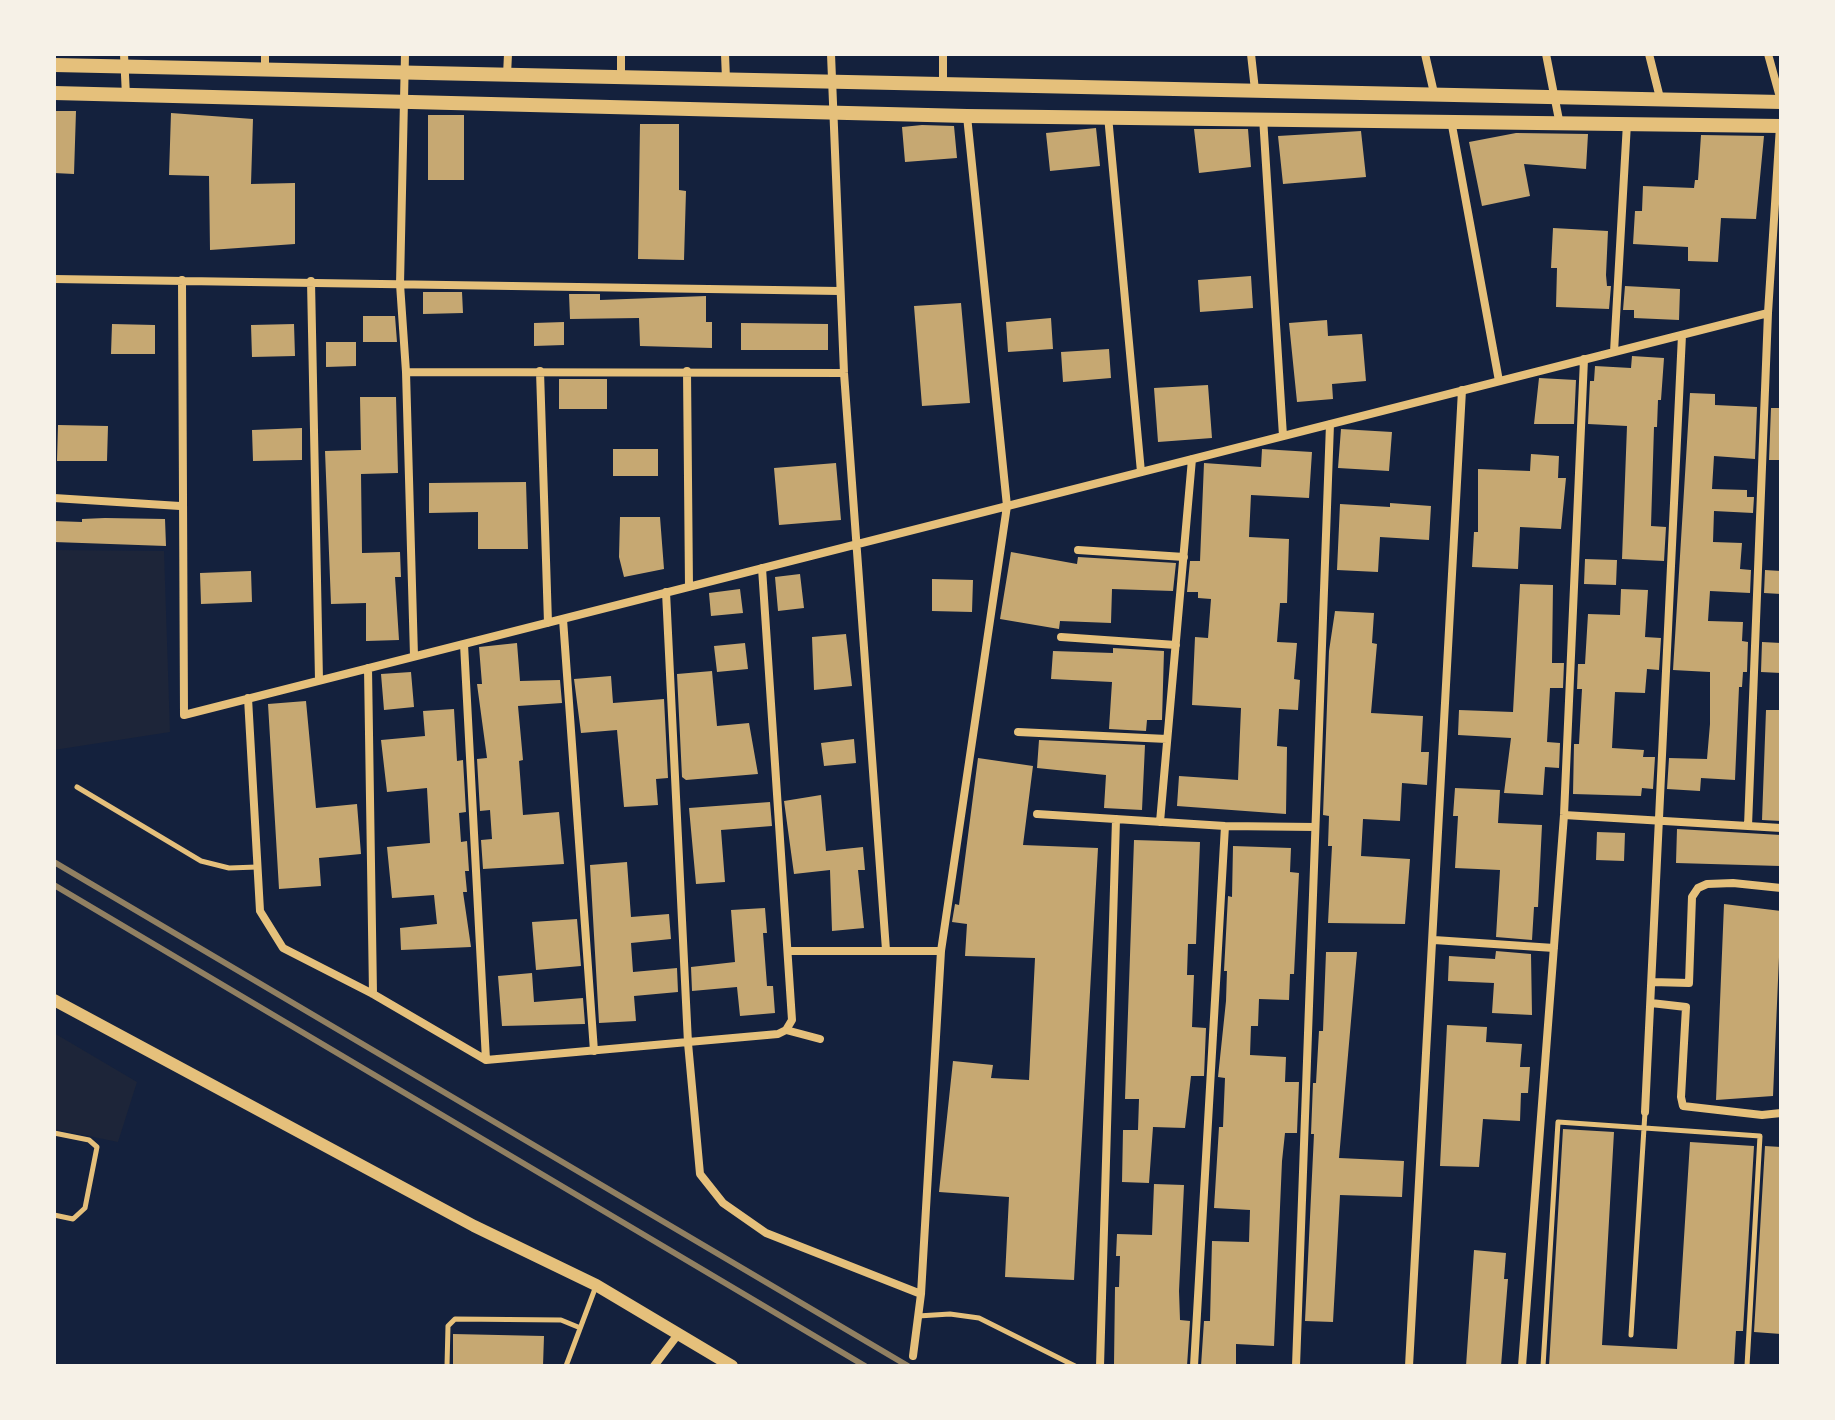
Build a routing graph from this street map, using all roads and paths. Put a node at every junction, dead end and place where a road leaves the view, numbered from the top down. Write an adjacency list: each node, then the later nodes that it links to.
1 (405, 54): 15 (street)
2 (508, 54): 16 (street)
3 (621, 54): 17 (street)
4 (725, 54): 18 (street)
5 (831, 54): 19 (street)
6 (943, 54): 20 (street)
7 (1251, 54): 21 (street)
8 (1425, 54): 23 (street)
9 (1546, 54): 24 (street)
10 (1649, 54): 26 (street)
11 (1768, 54): 28 (street)
12 (124, 60): 13 (main road); 14 (main road); 25 (street)
13 (265, 61): 15 (main road)
14 (54, 65)
15 (404, 73): 16 (main road); 27 (street)
16 (507, 75): 17 (main road)
17 (621, 78): 18 (main road)
18 (726, 79): 19 (main road)
19 (831, 84): 20 (main road); 29 (street)
20 (943, 84): 21 (main road)
21 (1255, 90): 23 (main road)
22 (54, 93): 25 (main road)
23 (1434, 93): 24 (main road)
24 (1556, 95): 26 (main road); 34 (street)
25 (126, 96): 27 (main road)
26 (1660, 98): 28 (main road)
27 (404, 100): 29 (main road); 40 (street)
28 (1781, 101)
29 (832, 111): 30 (main road); 41 (street)
30 (967, 116): 31 (main road); 58 (street)
31 (1108, 116): 32 (main road); 55 (street)
32 (1263, 117): 33 (main road); 53 (street)
33 (1451, 120): 34 (main road); 50 (street)
34 (1559, 120): 35 (main road)
35 (1627, 122): 36 (main road); 44 (street)
36 (1781, 126): 42 (street)
37 (54, 279): 38 (street)
38 (182, 280): 39 (street); 57 (street)
39 (311, 281): 40 (street); 72 (street)
40 (400, 284): 41 (street); 48 (street)
41 (839, 291): 49 (street)
42 (1768, 313): 43 (street); 83 (street)
43 (1682, 335): 44 (street); 81 (street)
44 (1614, 352): 45 (street)
45 (1584, 359): 50 (street); 78 (street)
46 (540, 371): 47 (street); 48 (street); 66 (street)
47 (687, 371): 49 (street); 63 (street)
48 (406, 372): 70 (street)
49 (844, 373): 59 (street)
50 (1499, 381): 51 (street)
51 (1462, 390): 52 (street); 88 (street)
52 (1330, 424): 53 (street); 84 (street)
53 (1283, 436): 54 (street)
54 (1192, 459): 55 (street); 61 (street)
55 (1141, 472): 58 (street)
56 (54, 498): 57 (street)
57 (180, 506): 73 (street)
58 (1007, 506): 59 (street); 92 (street)
59 (858, 544): 62 (street); 90 (street)
60 (1078, 550): 61 (street)
61 (1184, 557): 69 (street)
62 (762, 568): 63 (street); 91 (street)
63 (689, 587): 64 (street)
64 (666, 592): 65 (street); 99 (street)
65 (563, 619): 66 (street); 100 (street)
66 (548, 623): 68 (street)
67 (1061, 637): 69 (street)
68 (464, 644): 70 (street); 101 (street)
69 (1176, 645): 75 (street)
70 (414, 656): 71 (street)
71 (368, 668): 72 (street); 94 (street)
72 (319, 680): 73 (street)
73 (248, 698): 86 (street)
74 (1018, 732): 75 (street)
75 (1167, 739): 80 (street)
76 (77, 787): 86 (lane)
77 (1037, 814): 79 (street)
78 (1564, 815): 81 (street); 89 (street)
79 (1116, 819): 80 (street); 119 (street)
80 (1160, 822): 82 (street)
81 (1661, 822): 83 (street); 93 (street)
82 (1225, 826): 84 (street); 120 (street)
83 (1748, 826): 85 (street)
84 (1315, 827): 121 (street)
85 (1781, 828)
86 (258, 867): 94 (street)
87 (1781, 888): 93 (street)
88 (1434, 940): 89 (street); 122 (street)
89 (1554, 948): 123 (street)
90 (886, 950): 91 (street); 92 (street)
91 (788, 951): 97 (street)
92 (941, 951): 108 (street)
93 (1652, 982): 96 (street)
94 (373, 994): 101 (street)
95 (54, 1000): 107 (street)
96 (1651, 1003): 102 (street); 103 (street)
97 (786, 1030): 98 (street); 99 (street)
98 (820, 1039)
99 (688, 1043): 100 (street); 108 (street)
100 (594, 1051): 101 (street)
101 (486, 1060)
102 (1645, 1112): 104 (lane)
103 (1781, 1113)
104 (1644, 1129): 112 (lane); 124 (lane); 125 (lane)
105 (54, 1133): 106 (lane)
106 (54, 1215)
107 (596, 1285): 110 (lane); 111 (street)
108 (921, 1294): 109 (street)
109 (918, 1316): 113 (street); 118 (lane)
110 (578, 1327): 114 (lane); 115 (lane)
111 (679, 1333): 116 (street); 117 (street)
112 (1631, 1335)
113 (913, 1356)
114 (447, 1366)
115 (566, 1366)
116 (654, 1366)
117 (732, 1366)
118 (1075, 1366)
119 (1100, 1366)
120 (1194, 1366)
121 (1296, 1366)
122 (1409, 1366)
123 (1522, 1366)
124 (1543, 1366)
125 (1747, 1366)

